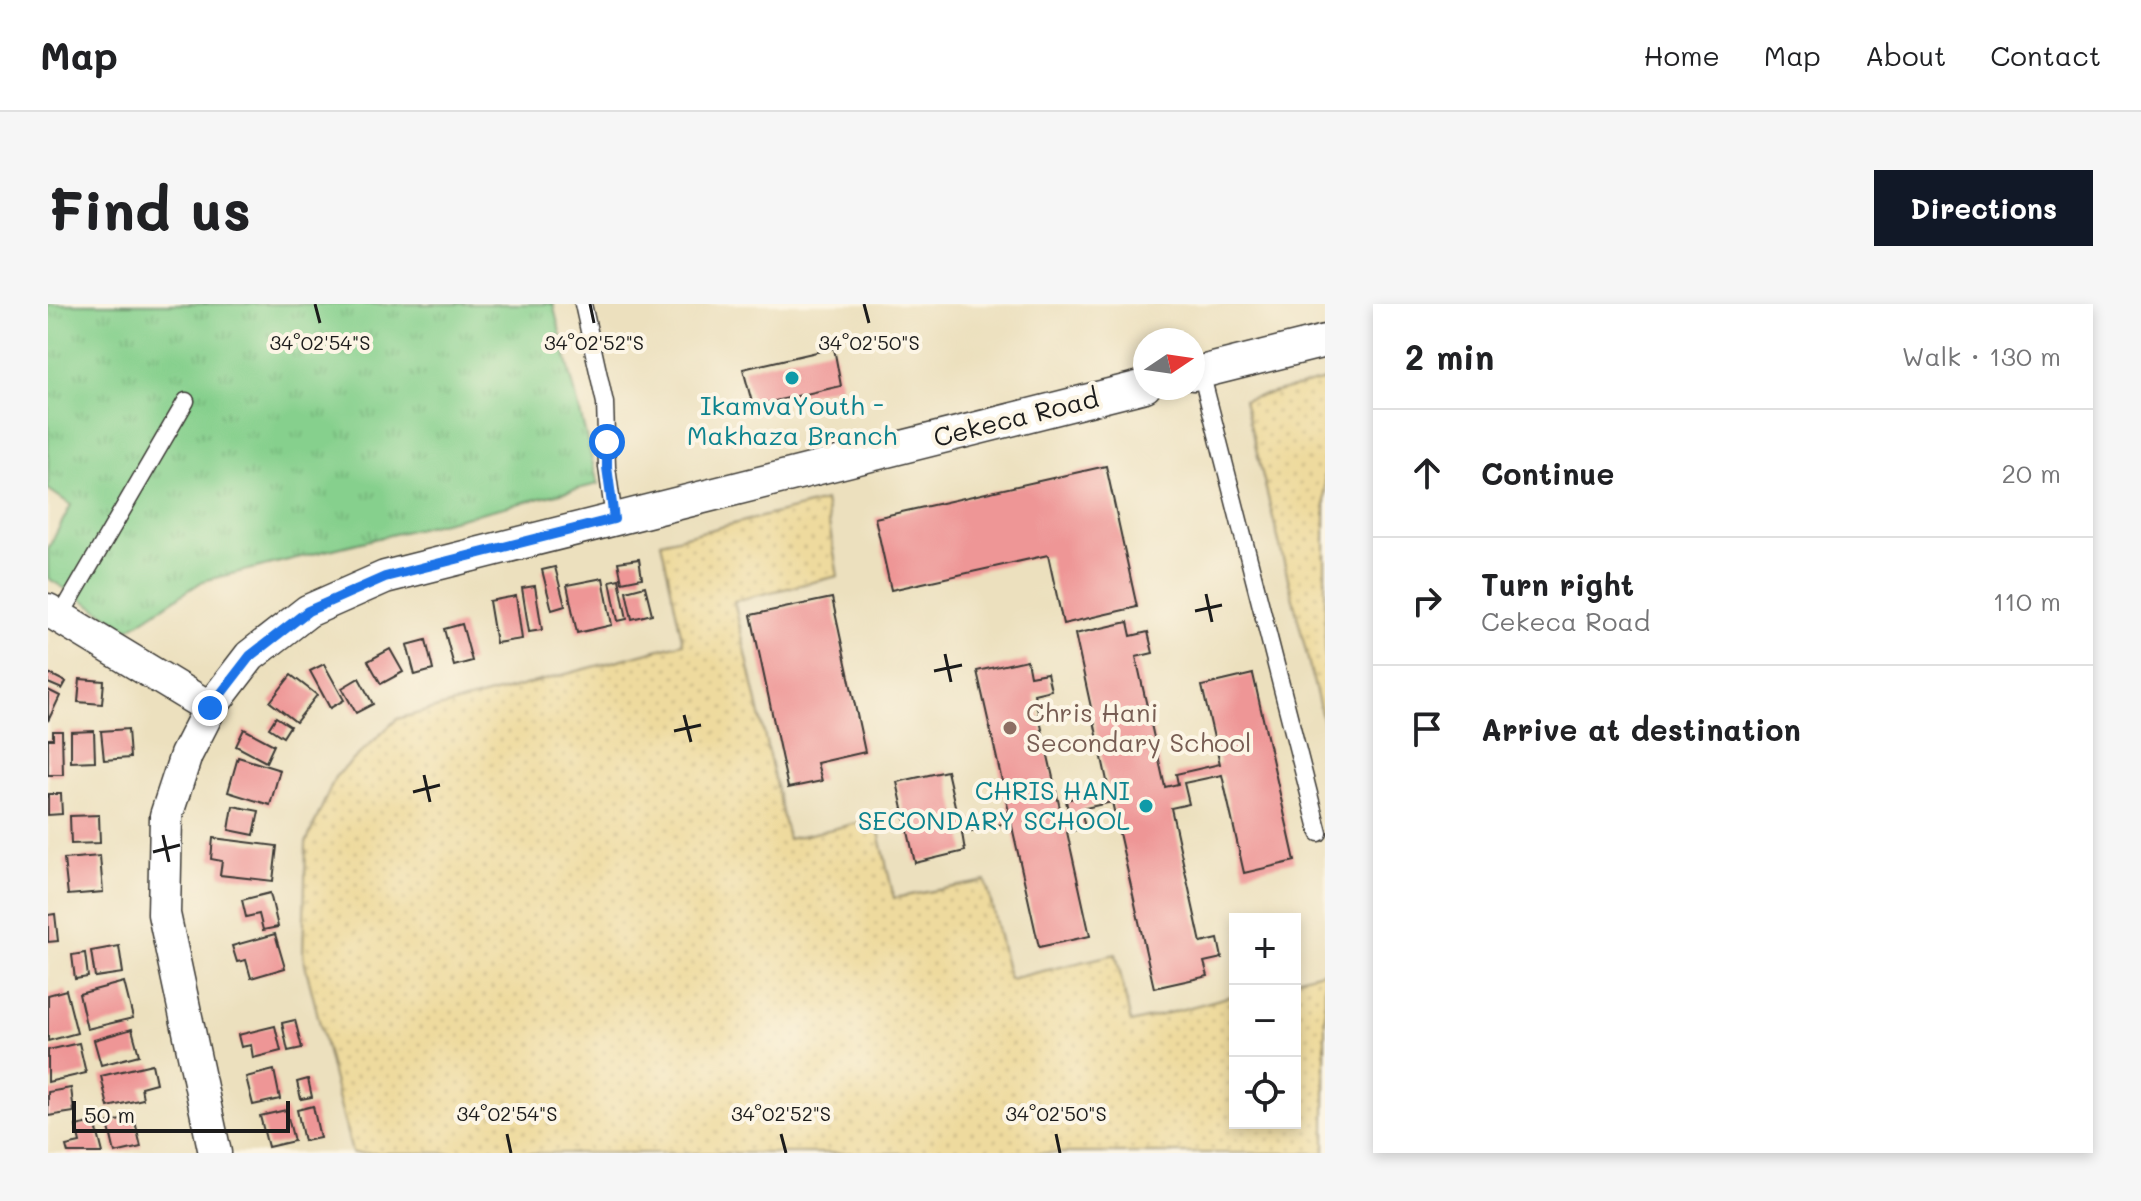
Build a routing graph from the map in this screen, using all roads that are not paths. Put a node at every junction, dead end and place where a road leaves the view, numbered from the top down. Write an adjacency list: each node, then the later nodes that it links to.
1 (583, 304): 7 (lane)
2 (1325, 341): 3 (street)
3 (1205, 371)
4 (1133, 389): 7 (street, Cekeca Road)
5 (1204, 400): 10 (lane)
6 (186, 401): 8 (lane)
7 (614, 519): 9 (street, Cekeca Road)
8 (54, 614): 9 (street)
9 (210, 708): 11 (street, Cekeca Road)
10 (1319, 833)
11 (215, 1153)

